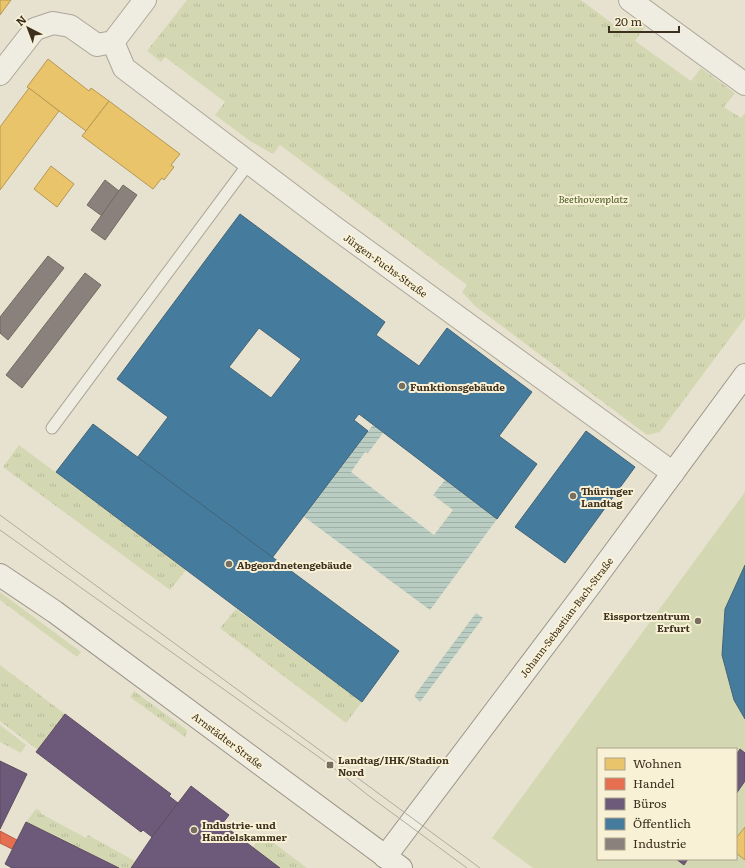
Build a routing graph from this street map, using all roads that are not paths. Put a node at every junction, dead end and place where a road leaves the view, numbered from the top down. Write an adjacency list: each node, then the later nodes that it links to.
1 (145, 0): 3 (street)
2 (630, 0): 5 (street)
3 (113, 42): 4 (street); 6 (street, Jürgen-Fuchs-Straße)
4 (0, 74)
5 (745, 84)
6 (248, 163): 8 (lane); 9 (street, Jürgen-Fuchs-Straße)
7 (745, 375): 9 (street, Johann-Sebastian-Bach-Straße)
8 (52, 428)
9 (673, 473): 13 (street, Johann-Sebastian-Bach-Straße)
10 (0, 564): 12 (street, Arnstädter Straße)
11 (0, 575): 12 (street, Arnstädter Straße)
12 (55, 612): 13 (street, Arnstädter Straße)
13 (388, 864)

